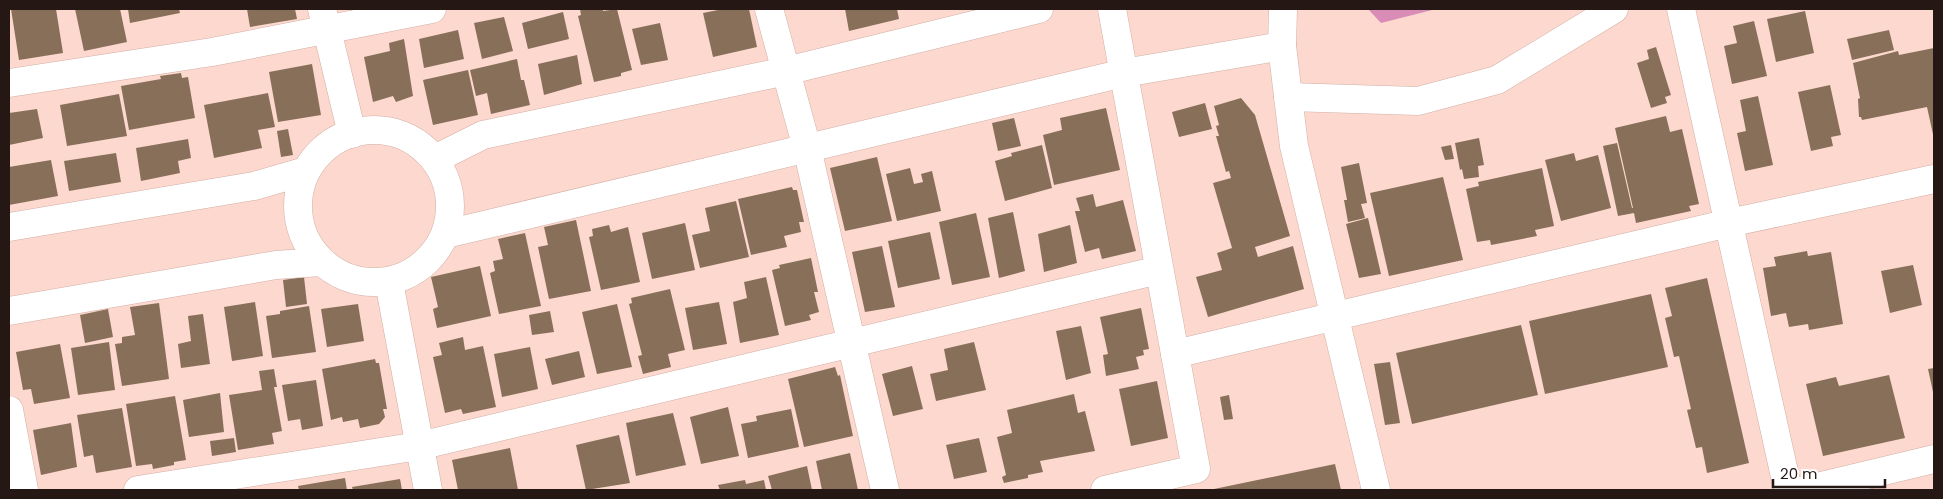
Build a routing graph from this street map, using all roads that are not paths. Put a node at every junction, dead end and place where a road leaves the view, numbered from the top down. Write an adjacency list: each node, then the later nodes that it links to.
1 (432, 9): 8 (street)
2 (769, 9): 10 (street)
3 (1039, 9): 10 (street)
4 (1112, 9): 11 (street)
5 (1282, 9): 9 (street)
6 (1614, 9): 13 (street)
7 (1681, 9): 19 (street)
8 (325, 19): 12 (street); 14 (street)
9 (1282, 46): 11 (street); 13 (street)
10 (786, 71): 15 (street); 16 (street)
11 (1124, 73): 15 (street); 23 (street)
12 (9, 83)
13 (1288, 97): 26 (street)
14 (352, 134): 16 (street); 17 (street)
15 (806, 148): 21 (street); 27 (street)
16 (435, 159): 21 (street)
17 (306, 171): 20 (street); 22 (street)
18 (1934, 179): 19 (street)
19 (1729, 224): 26 (street); 38 (street)
20 (9, 228)
21 (446, 234): 24 (street)
22 (321, 262): 24 (street); 25 (street)
23 (1160, 270): 27 (street); 28 (street)
24 (389, 282): 30 (street)
25 (9, 311)
26 (1334, 316): 28 (street); 37 (street)
27 (851, 344): 30 (street); 35 (street)
28 (1174, 354): 36 (street)
29 (9, 410): 32 (street)
30 (419, 446): 33 (street); 34 (street)
31 (1934, 460): 39 (street)
32 (24, 490)
33 (138, 490)
34 (428, 490)
35 (884, 490)
36 (1105, 490)
37 (1376, 490)
38 (1788, 490)
39 (1804, 490)

